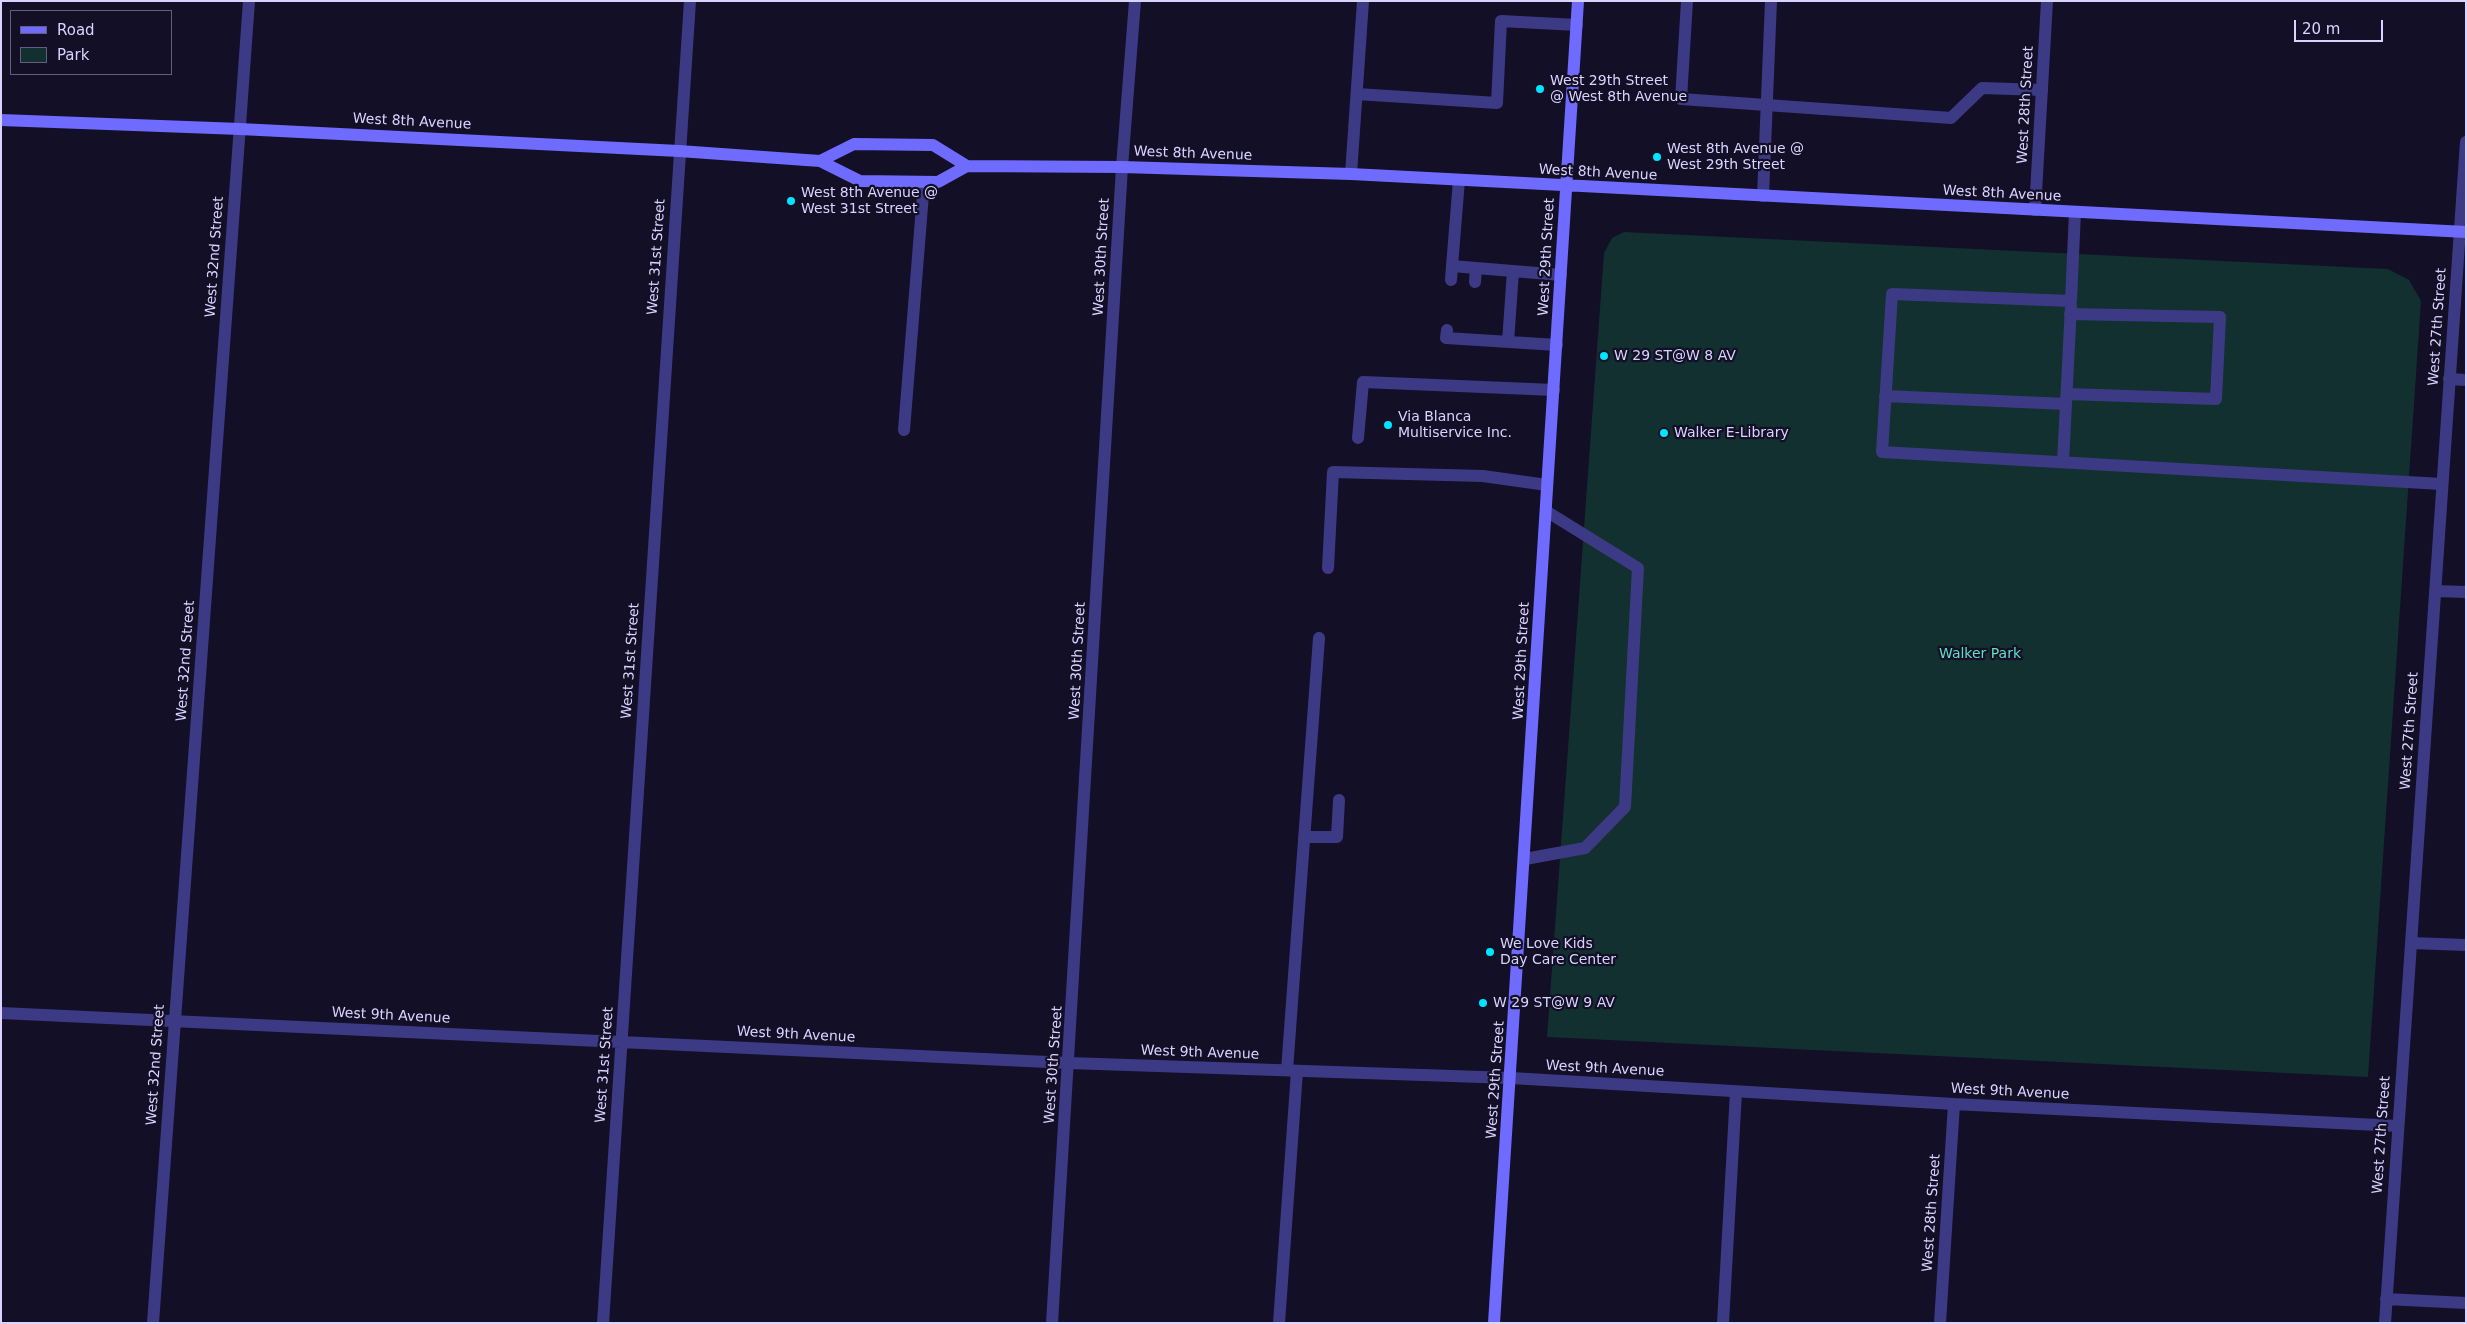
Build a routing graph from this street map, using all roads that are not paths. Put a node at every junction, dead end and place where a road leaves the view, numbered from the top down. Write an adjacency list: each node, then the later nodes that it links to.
1 (249, 1): 14 (street, West 32nd Street)
2 (690, 1): 16 (street, West 31st Street)
3 (1135, 1): 19 (street, West 30th Street)
4 (1363, 1): 11 (street)
5 (1578, 1): 9 (street, West 29th Street)
6 (1688, 1): 12 (street)
7 (1771, 1): 12 (street)
8 (2047, 1): 10 (street, West 28th Street)
9 (1577, 25): 11 (street); 23 (street, West 29th Street)
10 (2042, 90): 12 (street); 25 (street, West 28th Street)
11 (1356, 94): 20 (street)
12 (1767, 105): 24 (street)
13 (1, 120): 14 (street, West 8th Avenue)
14 (240, 128): 16 (street, West 8th Avenue); 60 (street, West 32nd Street)
15 (2466, 142): 27 (street, West 27th Street)
16 (679, 151): 17 (street, West 8th Avenue); 61 (street, West 31st Street)
17 (820, 161): 18 (street); 22 (street, West 8th Avenue)
18 (967, 166): 19 (street, West 8th Avenue); 22 (street, West 8th Avenue)
19 (1122, 167): 20 (street, West 8th Avenue); 62 (street, West 30th Street)
20 (1351, 174): 21 (street, West 8th Avenue)
21 (1459, 180): 23 (street, West 8th Avenue); 28 (street)
22 (924, 182): 44 (street)
23 (1566, 187): 24 (street, West 8th Avenue); 31 (street, West 29th Street)
24 (1762, 196): 25 (street, West 8th Avenue)
25 (2035, 210): 26 (street, West 8th Avenue)
26 (2075, 212): 27 (street, West 8th Avenue); 34 (street)
27 (2462, 232): 39 (street, West 27th Street)
28 (1452, 266): 29 (street); 32 (street)
29 (1476, 268): 30 (street); 33 (street)
30 (1514, 271): 31 (street); 37 (street)
31 (1561, 275): 38 (street, West 29th Street)
32 (1451, 280)
33 (1475, 282)
34 (2071, 301): 35 (street); 42 (street)
35 (2070, 314): 43 (street); 43 (street)
36 (1447, 330): 37 (street)
37 (1508, 342): 38 (street)
38 (1557, 345): 41 (street, West 29th Street)
39 (2449, 379): 40 (street); 47 (street, West 27th Street)
40 (2466, 380)
41 (1554, 390): 45 (street); 48 (street, West 29th Street)
42 (1885, 396): 43 (street); 46 (street)
43 (2066, 399): 46 (street)
44 (904, 430)
45 (1358, 438)
46 (2063, 462): 47 (street)
47 (2442, 484): 51 (street, West 27th Street)
48 (1547, 485): 49 (street, West 29th Street); 50 (street)
49 (1546, 512): 56 (street, West 29th Street); 56 (street)
50 (1328, 568)
51 (2434, 591): 52 (street); 57 (street, West 27th Street)
52 (2466, 592)
53 (1318, 638): 55 (street)
54 (1339, 800): 55 (street)
55 (1304, 837): 63 (street)
56 (1525, 859): 64 (street, West 29th Street)
57 (2411, 943): 58 (street); 67 (street, West 27th Street)
58 (2466, 945)
59 (1, 1013): 60 (street, West 9th Avenue)
60 (175, 1021): 61 (street, West 9th Avenue); 70 (street, West 32nd Street)
61 (622, 1041): 62 (street, West 9th Avenue); 71 (street, West 31st Street)
62 (1070, 1063): 63 (street, West 9th Avenue); 72 (street, West 30th Street)
63 (1292, 1071): 64 (street, West 9th Avenue); 73 (street)
64 (1512, 1078): 65 (street, West 9th Avenue); 74 (street, West 29th Street)
65 (1736, 1092): 66 (street, West 9th Avenue); 75 (street)
66 (1954, 1104): 67 (street, West 9th Avenue); 76 (street, West 28th Street)
67 (2398, 1126): 68 (street, West 27th Street)
68 (2386, 1299): 69 (street); 77 (street, West 27th Street)
69 (2466, 1303)
70 (153, 1323)
71 (603, 1323)
72 (1052, 1323)
73 (1279, 1323)
74 (1494, 1323)
75 (1723, 1323)
76 (1940, 1323)
77 (2384, 1323)

